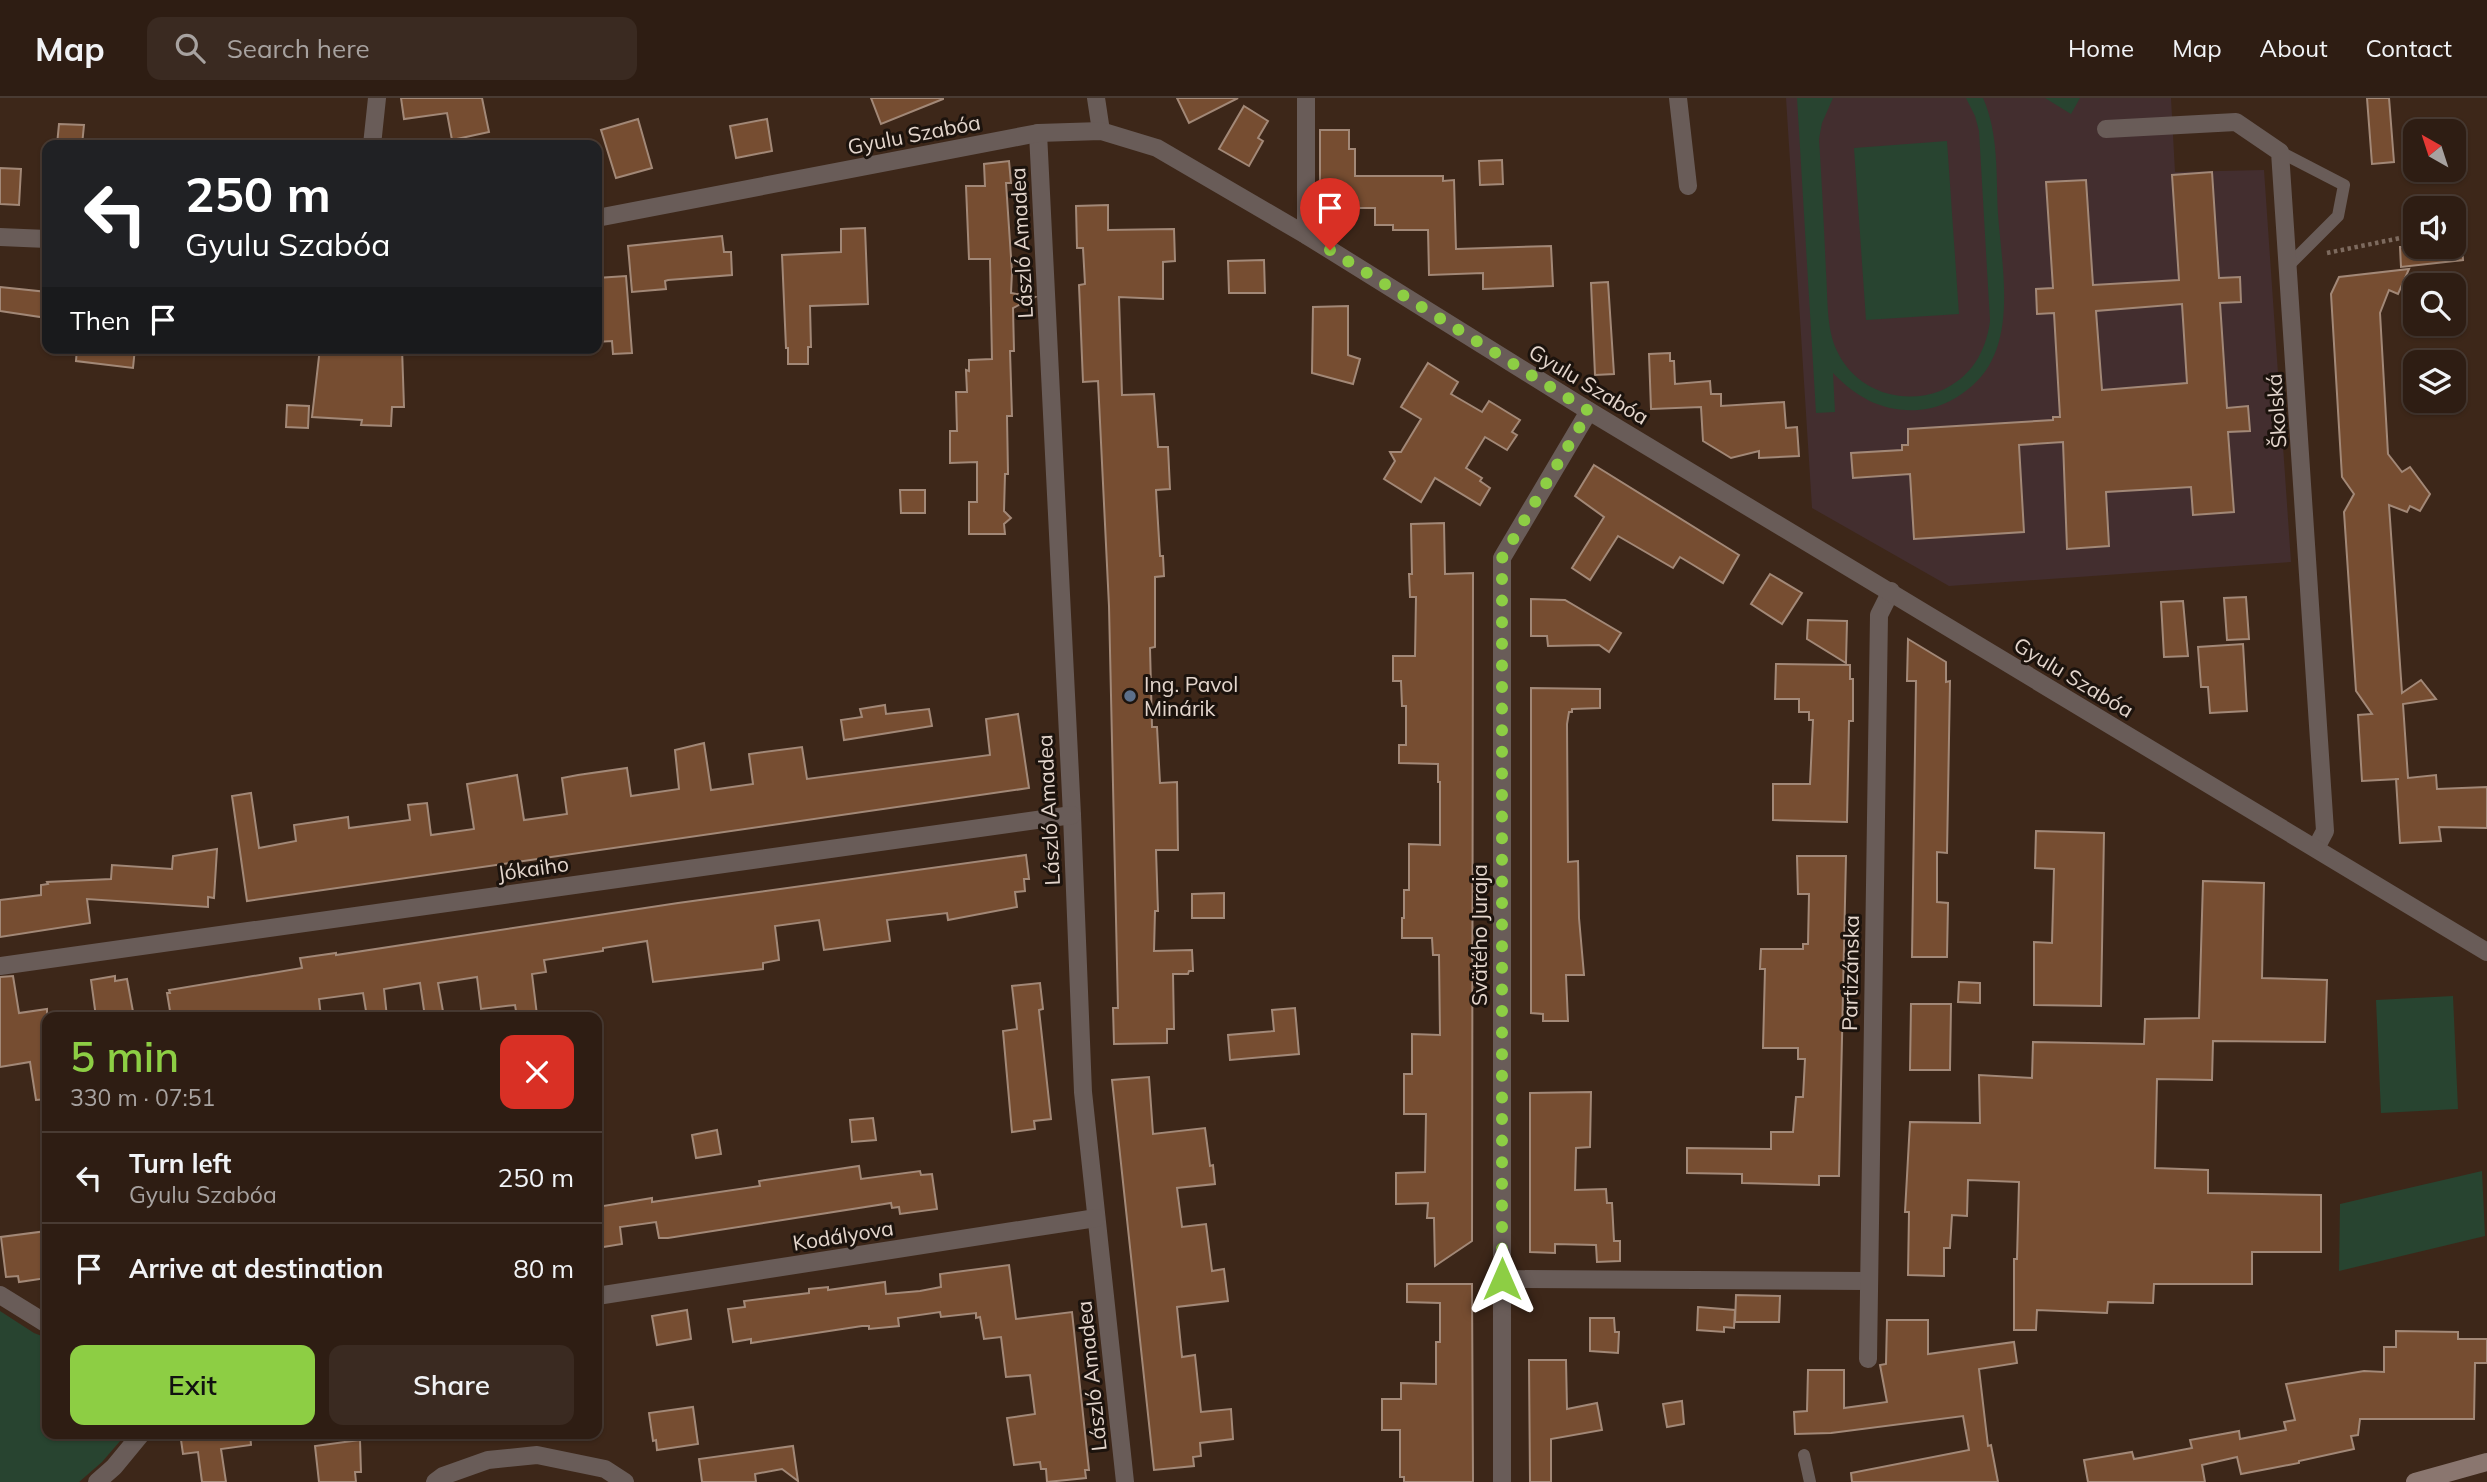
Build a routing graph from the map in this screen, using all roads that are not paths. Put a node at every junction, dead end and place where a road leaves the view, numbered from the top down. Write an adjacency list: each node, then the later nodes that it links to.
1 (377, 98): 8 (street)
2 (1096, 98): 6 (street)
3 (1307, 98): 12 (street)
4 (1678, 98): 10 (street)
5 (2106, 129): 9 (street)
6 (1101, 131): 7 (street, Gyulu Szabóa); 12 (street, Gyulu Szabóa)
7 (1038, 133): 11 (street, Gyulu Szabóa); 18 (street, László Amadea)
8 (373, 140)
9 (2280, 152): 15 (street, Školská); 15 (lane)
10 (1688, 186)
11 (602, 217)
12 (1306, 235): 16 (street, Gyulu Szabóa)
13 (0, 237): 14 (street)
14 (42, 239)
15 (2289, 265): 19 (street, Školská)
16 (1589, 411): 17 (street, Gyulu Szabóa); 23 (street, Svätého Juraja)
17 (1891, 592): 19 (street, Gyulu Szabóa); 24 (street, Partizánska)
18 (1072, 815): 21 (street, Jókaiho); 22 (street, László Amadea)
19 (2316, 848): 20 (street, Gyulu Szabóa)
20 (2487, 952)
21 (0, 966)
22 (1096, 1219): 26 (street, Kodályova); 35 (street, László Amadea)
23 (1502, 1279): 24 (street); 36 (street, Svätého Juraja)
24 (1869, 1282): 28 (street, Partizánska)
25 (0, 1295): 27 (street)
26 (602, 1295)
27 (42, 1321)
28 (1868, 1359)
29 (137, 1439): 32 (street)
30 (1804, 1455): 37 (lane)
31 (2487, 1462): 38 (main road)
32 (97, 1482)
33 (435, 1482): 34 (street)
34 (625, 1482)
35 (1125, 1482)
36 (1502, 1482)
37 (1810, 1482)
38 (2415, 1482)

